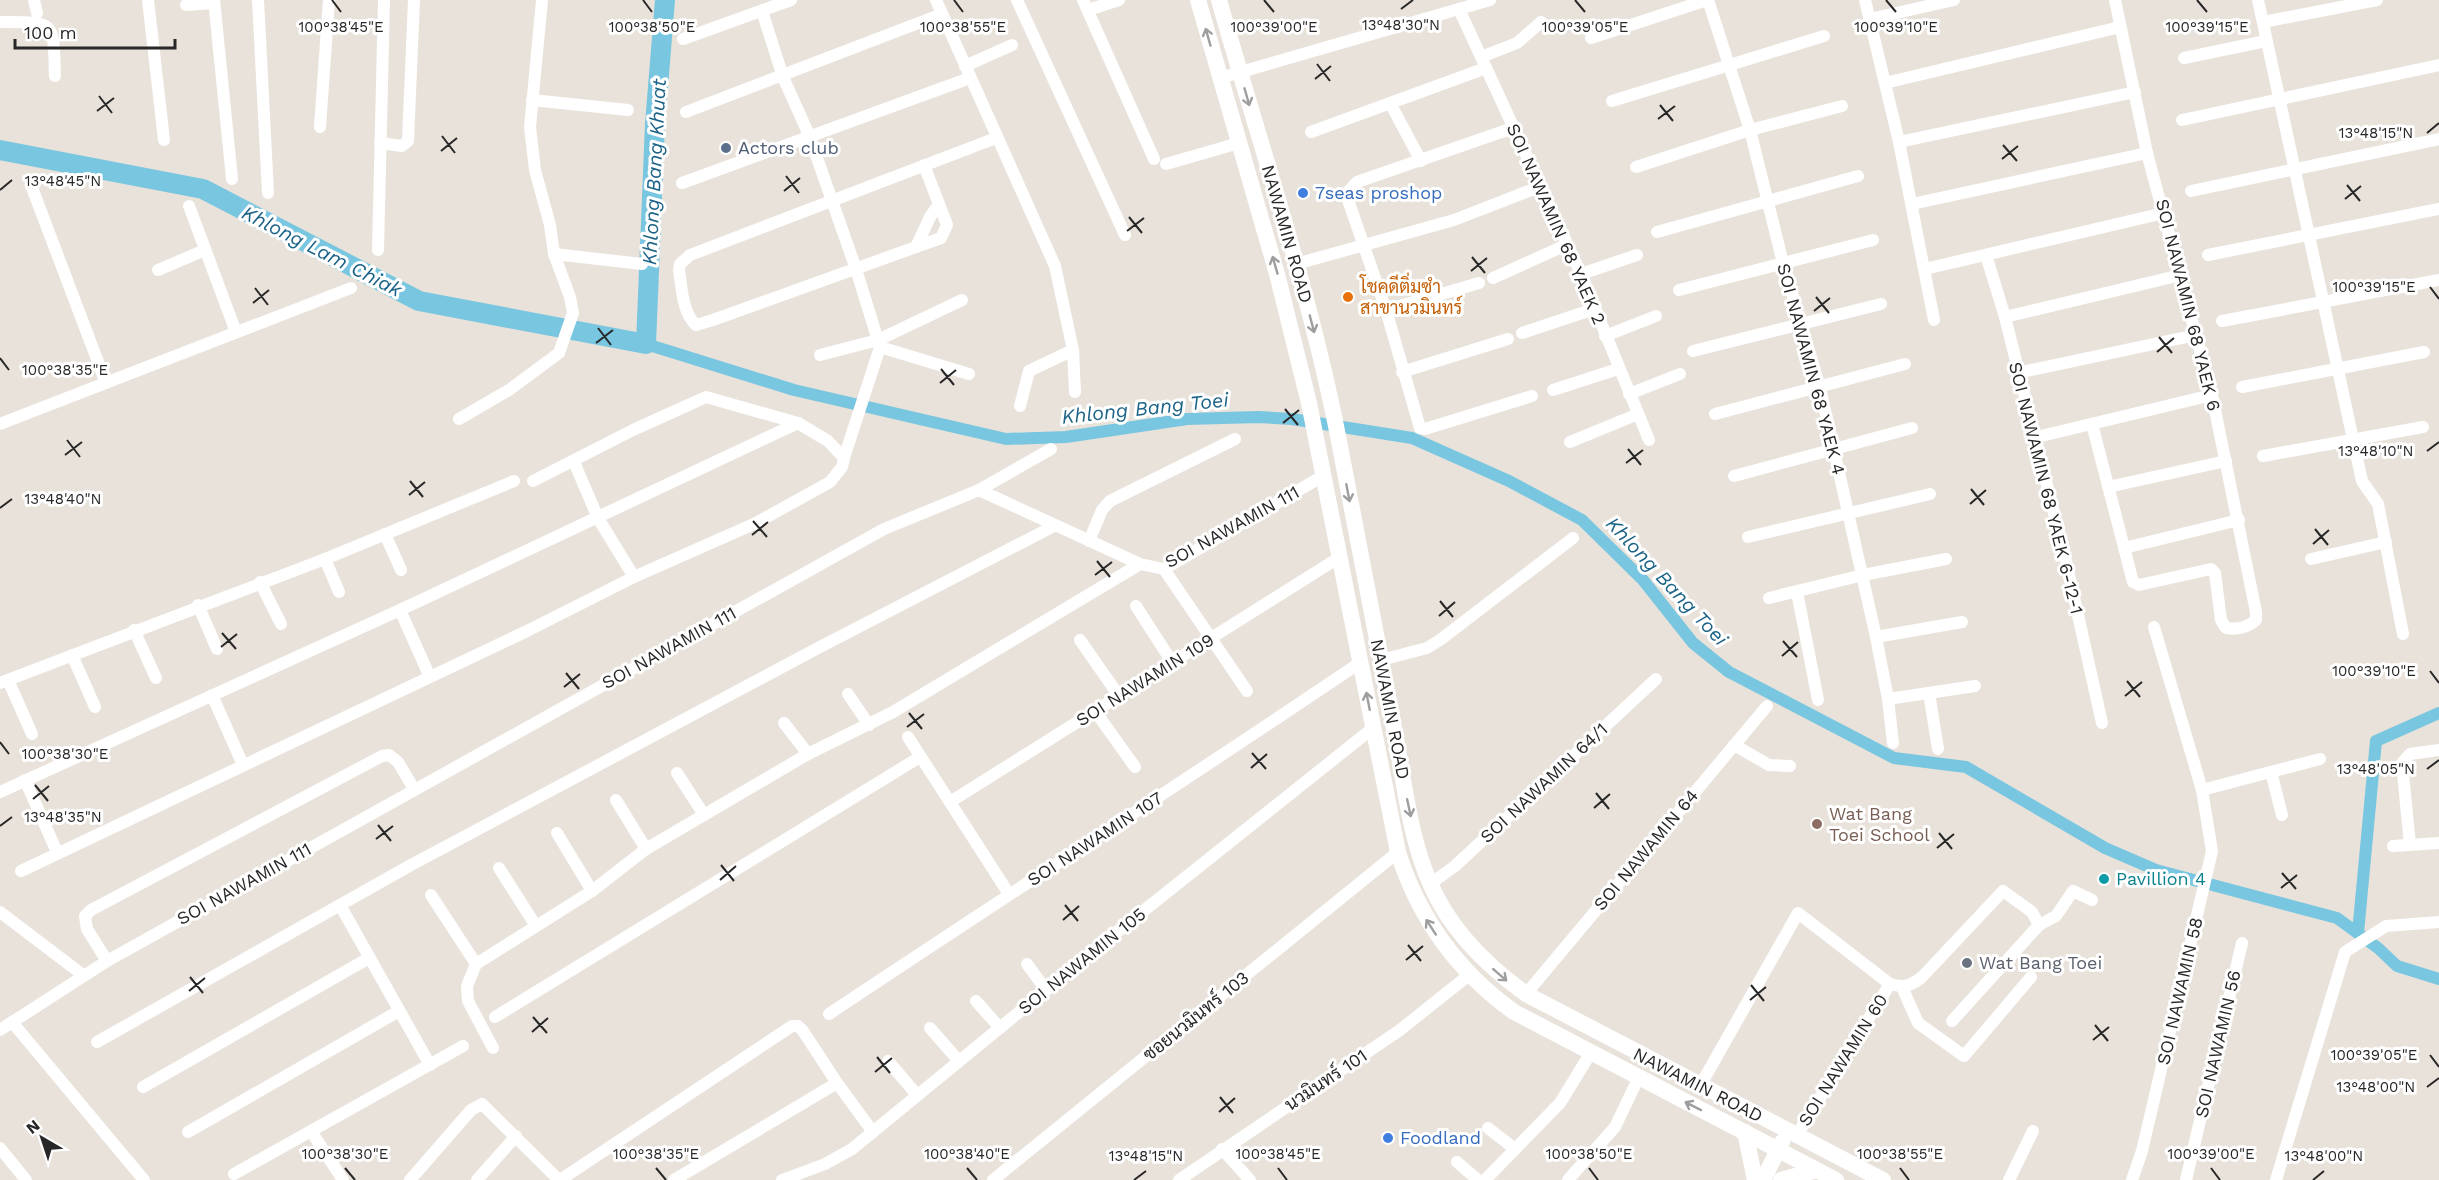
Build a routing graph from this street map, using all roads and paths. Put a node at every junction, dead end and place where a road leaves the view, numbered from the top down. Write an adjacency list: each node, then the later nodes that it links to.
1 (34, 0): 26 (street)
2 (148, 0): 64 (street)
3 (258, 0): 81 (street)
4 (329, 0): 57 (street)
5 (384, 0): 66 (street)
6 (414, 0): 66 (street)
7 (542, 0): 50 (street)
8 (791, 0): 25 (street)
9 (936, 0): 27 (street)
10 (1017, 0): 90 (street)
11 (1119, 0): 23 (street)
12 (1198, 0): 46 (main road, NAWAMIN ROAD, one-way to 12)
13 (1219, 0): 43 (main road, NAWAMIN ROAD)
14 (1490, 0): 24 (street)
15 (1707, 0): 34 (street); 40 (street, SOI NAWAMIN 68 YAEK 4)
16 (1865, 0): 28 (street)
17 (1954, 0): 28 (street)
18 (2115, 0): 32 (street, SOI NAWAMIN 68 YAEK 6)
19 (2258, 0): 31 (street)
20 (2377, 0): 31 (street)
21 (214, 2): 22 (street); 76 (street)
22 (186, 5)
23 (1085, 5): 69 (street)
24 (1459, 9): 39 (street, SOI NAWAMIN 68 YAEK 2); 43 (street)
25 (762, 11): 35 (street); 45 (street)
26 (37, 13)
27 (942, 14): 42 (street); 45 (street)
28 (1870, 20): 47 (street)
29 (0, 22): 44 (street)
30 (1541, 22): 39 (street)
31 (2263, 22): 36 (street)
32 (2120, 27): 47 (street); 48 (street, SOI NAWAMIN 68 YAEK 6)
33 (1824, 36): 40 (street)
34 (1591, 38)
35 (684, 39)
36 (2266, 41): 38 (street); 49 (street)
37 (1012, 45): 42 (street)
38 (2184, 58)
39 (1484, 63): 52 (street); 58 (street, SOI NAWAMIN 68 YAEK 2)
40 (1728, 64): 51 (street); 59 (street, SOI NAWAMIN 68 YAEK 4)
41 (2439, 65): 49 (street)
42 (968, 72): 61 (street); 62 (street)
43 (1240, 72): 46 (street); 104 (main road, NAWAMIN ROAD, one-way to 104)
44 (55, 76)
45 (783, 77): 55 (street); 61 (street)
46 (1220, 78): 67 (main road, NAWAMIN ROAD)
47 (1885, 83): 65 (street)
48 (2135, 92): 65 (street); 68 (street, SOI NAWAMIN 68 YAEK 6)
49 (2280, 99): 56 (street); 74 (street)
50 (532, 100): 54 (street); 98 (street)
51 (1612, 101)
52 (1390, 103): 60 (street); 70 (street)
53 (1842, 106): 59 (street)
54 (628, 110)
55 (686, 112)
56 (2182, 120)
57 (320, 127)
58 (1513, 128): 70 (street); 79 (street, SOI NAWAMIN 68 YAEK 2)
59 (1749, 130): 73 (street); 82 (street, SOI NAWAMIN 68 YAEK 4)
60 (1311, 132)
61 (808, 135): 77 (street); 83 (street)
62 (996, 138): 72 (street); 131 (street)
63 (2439, 139): 74 (street)
64 (164, 140)
65 (1899, 142): 85 (street)
66 (380, 143): 97 (street)
67 (1239, 143): 71 (street); 170 (main road, NAWAMIN ROAD, one-way to 67)
68 (2147, 153): 85 (street); 88 (street, SOI NAWAMIN 68 YAEK 6)
69 (1154, 159)
70 (1421, 161): 95 (street)
71 (1166, 164)
72 (924, 165): 83 (street); 84 (street)
73 (1636, 166)
74 (2295, 168): 80 (street); 91 (street)
75 (1858, 176): 82 (street)
76 (232, 180)
77 (682, 183)
78 (31, 185): 142 (street)
79 (1539, 187): 93 (street, SOI NAWAMIN 68 YAEK 2); 95 (street)
80 (2191, 191)
81 (268, 194)
82 (1767, 200): 89 (street); 102 (street, SOI NAWAMIN 68 YAEK 4)
83 (830, 201): 105 (street); 105 (street)
84 (939, 204): 94 (street); 94 (street)
85 (1912, 204): 106 (street)
86 (189, 206): 96 (street)
87 (2439, 208): 91 (street)
88 (2164, 213): 100 (street); 109 (street, SOI NAWAMIN 68 YAEK 6)
89 (1657, 232)
90 (1125, 235)
91 (2309, 236): 101 (street); 116 (street)
92 (1873, 240): 102 (street)
93 (1566, 245): 108 (street, SOI NAWAMIN 68 YAEK 2); 110 (street)
94 (916, 247): 105 (street)
95 (1365, 247): 104 (street); 119 (street)
96 (205, 250): 107 (street); 125 (street)
97 (378, 250)
98 (554, 254): 103 (street); 153 (street)
99 (1637, 255): 108 (street)
100 (1986, 255): 106 (street); 121 (street, SOI NAWAMIN 68 YAEK 6-12-1)
101 (2208, 255)
102 (1783, 263): 114 (street); 124 (street, SOI NAWAMIN 68 YAEK 4)
103 (642, 264)
104 (1296, 264): 213 (main road, NAWAMIN ROAD, one-way to 213)
105 (856, 269): 130 (street)
106 (1925, 269): 122 (street)
107 (158, 270)
108 (1581, 274): 118 (street, SOI NAWAMIN 68 YAEK 2)
109 (2181, 275): 121 (street); 127 (street, SOI NAWAMIN 68 YAEK 6)
110 (1493, 278)
111 (2439, 280): 116 (street)
112 (1479, 283): 119 (street)
113 (351, 288): 125 (street)
114 (1679, 290)
115 (962, 300): 130 (street)
116 (2322, 302): 123 (street); 137 (street)
117 (1881, 304): 124 (street)
118 (1594, 309): 126 (street); 128 (street, SOI NAWAMIN 68 YAEK 2)
119 (1386, 310): 138 (street)
120 (1656, 316): 128 (street)
121 (2005, 317): 139 (street, SOI NAWAMIN 68 YAEK 6-12-1)
122 (1934, 320)
123 (2222, 321)
124 (1801, 324): 132 (street); 144 (street, SOI NAWAMIN 68 YAEK 4)
125 (236, 332): 142 (street)
126 (1522, 333)
127 (2196, 335): 139 (street); 148 (street, SOI NAWAMIN 68 YAEK 6)
128 (1605, 336): 136 (street, SOI NAWAMIN 68 YAEK 2)
129 (1508, 339): 138 (street)
130 (879, 343): 134 (street); 140 (street); 167 (street)
131 (1073, 350): 146 (street); 150 (street)
132 (1694, 351)
133 (2424, 352): 137 (street)
134 (820, 355)
135 (1905, 364): 144 (street)
136 (1618, 369): 145 (street); 147 (street, SOI NAWAMIN 68 YAEK 2)
137 (2338, 369): 143 (street); 162 (street)
138 (1402, 372): 149 (street)
139 (2017, 373): 159 (street, SOI NAWAMIN 68 YAEK 6-12-1)
140 (969, 374)
141 (1680, 374): 147 (street)
142 (106, 383): 155 (street)
143 (2242, 387)
144 (1820, 388): 152 (street); 165 (street, SOI NAWAMIN 68 YAEK 4)
145 (1553, 390)
146 (1076, 392)
147 (1629, 394): 151 (street, SOI NAWAMIN 68 YAEK 2)
148 (2212, 394): 156 (street); 168 (street, SOI NAWAMIN 68 YAEK 6)
149 (1532, 396)
150 (1020, 406)
151 (1638, 414): 161 (street, SOI NAWAMIN 68 YAEK 2); 163 (street)
152 (1715, 414)
153 (459, 419)
154 (798, 423): 167 (street); 169 (street); 178 (street)
155 (0, 424)
156 (2092, 424): 159 (street); 174 (street)
157 (2423, 427): 162 (street)
158 (1912, 428): 165 (street)
159 (2034, 438): 232 (street, SOI NAWAMIN 68 YAEK 6-12-1)
160 (1235, 439): 184 (street)
161 (1649, 440)
162 (2354, 440): 166 (street); 185 (street)
163 (1570, 442)
164 (1051, 448): 175 (street)
165 (1834, 450): 171 (street); 177 (street, SOI NAWAMIN 68 YAEK 4)
166 (2263, 456)
167 (844, 458): 195 (street)
168 (2226, 461): 174 (street); 179 (street, SOI NAWAMIN 68 YAEK 6)
169 (574, 462): 173 (street); 178 (street)
170 (1323, 476): 187 (main road, NAWAMIN ROAD); 192 (street, SOI NAWAMIN 111)
171 (1734, 476)
172 (514, 481): 181 (street)
173 (532, 481)
174 (2108, 487): 186 (street)
175 (979, 490): 180 (street, SOI NAWAMIN 111); 250 (street, SOI NAWAMIN 111)
176 (1930, 494): 177 (street)
177 (1849, 512): 182 (street); 194 (street, SOI NAWAMIN 68 YAEK 4)
178 (598, 518): 195 (street); 202 (street)
179 (2239, 520): 186 (street); 186 (street, SOI NAWAMIN 68 YAEK 6)
180 (1054, 526): 184 (street, SOI NAWAMIN 111); 271 (street)
181 (385, 534): 188 (street); 193 (street)
182 (1748, 537)
183 (1573, 538): 213 (street)
184 (1089, 541): 191 (street, SOI NAWAMIN 111)
185 (2386, 542): 190 (street); 207 (street)
186 (2124, 548)
187 (1340, 557): 209 (street, SOI NAWAMIN 109); 214 (main road, NAWAMIN ROAD)
188 (325, 559): 196 (street); 197 (street)
189 (1946, 559): 194 (street)
190 (2311, 559)
191 (1140, 564): 192 (street, SOI NAWAMIN 111); 233 (street)
192 (1164, 569): 209 (street)
193 (400, 570)
194 (1863, 575): 198 (street); 208 (street, SOI NAWAMIN 68 YAEK 4)
195 (634, 577): 216 (street)
196 (260, 582): 200 (street); 204 (street)
197 (339, 592)
198 (1797, 592): 199 (street); 227 (street)
199 (1769, 598)
200 (198, 605): 206 (street); 211 (street)
201 (1136, 606): 215 (street)
202 (400, 610): 216 (street); 224 (street)
203 (1962, 622): 208 (street)
204 (281, 624)
205 (2154, 627): 251 (street, SOI NAWAMIN 58)
206 (134, 630): 212 (street); 217 (street)
207 (2403, 634)
208 (1876, 637): 226 (street, SOI NAWAMIN 68 YAEK 4)
209 (1211, 638): 215 (street, SOI NAWAMIN 109); 221 (street)
210 (1080, 640): 225 (street)
211 (217, 649)
212 (72, 655): 219 (street); 229 (street)
213 (1381, 660): 266 (main road, NAWAMIN ROAD, one-way to 266)
214 (1361, 662): 234 (main road, NAWAMIN ROAD, one-way to 214); 268 (street, SOI NAWAMIN 107)
215 (1172, 663): 225 (street, SOI NAWAMIN 109)
216 (429, 675): 244 (street)
217 (156, 678)
218 (1656, 679): 266 (street, SOI NAWAMIN 64/1)
219 (4, 681): 235 (street)
220 (1975, 686): 222 (street)
221 (1247, 691)
222 (1929, 693): 226 (street); 239 (street)
223 (848, 694): 233 (street)
224 (212, 695): 244 (street); 249 (street)
225 (1119, 696): 230 (street, SOI NAWAMIN 109)
226 (1888, 699): 237 (street, SOI NAWAMIN 68 YAEK 4)
227 (1818, 700)
228 (1767, 706): 238 (street, SOI NAWAMIN 64)
229 (95, 707)
230 (1095, 711): 246 (street); 254 (street, SOI NAWAMIN 109)
231 (784, 723): 241 (street)
232 (2102, 723)
233 (869, 725): 241 (street)
234 (1373, 728): 263 (main road, NAWAMIN ROAD); 285 (street, SOI NAWAMIN 105)
235 (32, 734)
236 (908, 737): 242 (street)
237 (1893, 743)
238 (1734, 745): 245 (street); 286 (street, SOI NAWAMIN 64)
239 (1938, 749)
240 (2439, 750): 259 (street)
241 (808, 754): 255 (street)
242 (920, 757): 254 (street); 290 (street)
243 (2320, 759): 247 (street)
244 (243, 765): 262 (street)
245 (1791, 766)
246 (1135, 767)
247 (2271, 772): 251 (street); 256 (street)
248 (677, 773): 255 (street)
249 (25, 780): 252 (street); 262 (street)
250 (414, 789): 278 (street, SOI NAWAMIN 111); 278 (street)
251 (2202, 790): 343 (street, SOI NAWAMIN 58)
252 (0, 792)
253 (616, 800): 261 (street)
254 (950, 802): 268 (street)
255 (704, 815): 261 (street)
256 (2282, 815)
257 (557, 833): 267 (street)
258 (2439, 843): 259 (street)
259 (2410, 845): 260 (street)
260 (2393, 846)
261 (646, 849): 267 (street)
262 (57, 852): 265 (street)
263 (1398, 852): 282 (main road, NAWAMIN ROAD, one-way to 263); 331 (street, ซอยนวมินทร์ 103)
264 (499, 868): 275 (street)
265 (21, 871)
266 (1430, 884): 286 (main road, NAWAMIN ROAD, one-way to 286)
267 (592, 891): 275 (street)
268 (1009, 894): 289 (street, SOI NAWAMIN 107)
269 (431, 895): 279 (street)
270 (2092, 900): 274 (street)
271 (340, 905): 277 (street); 296 (street)
272 (0, 912): 281 (street)
273 (2439, 922): 345 (street)
274 (2039, 925): 284 (street); 291 (street)
275 (536, 926): 279 (street)
276 (2242, 943): 344 (street, SOI NAWAMIN 56)
277 (369, 958): 288 (street); 306 (street)
278 (107, 961): 281 (street, SOI NAWAMIN 111)
279 (476, 964): 298 (street)
280 (1027, 964): 285 (street)
281 (83, 975): 292 (street, SOI NAWAMIN 111)
282 (1469, 975): 299 (main road, NAWAMIN ROAD); 316 (street, นวมินทร์ 101)
283 (2031, 977): 284 (street)
284 (1896, 986): 305 (street); 314 (street, SOI NAWAMIN 60)
285 (1046, 990): 294 (street, SOI NAWAMIN 105)
286 (1526, 994): 305 (main road, NAWAMIN ROAD)
287 (976, 1001): 294 (street)
288 (399, 1011): 302 (street); 311 (street)
289 (829, 1014)
290 (495, 1017)
291 (1952, 1021)
292 (12, 1022): 295 (street, SOI NAWAMIN 111); 325 (street)
293 (930, 1028): 301 (street)
294 (1000, 1028): 301 (street, SOI NAWAMIN 105)
295 (0, 1030)
296 (97, 1042)
297 (463, 1046): 302 (street)
298 (493, 1048)
299 (1590, 1054): 303 (main road, NAWAMIN ROAD); 317 (street)
300 (888, 1061): 307 (street)
301 (959, 1061): 307 (street, SOI NAWAMIN 105)
302 (430, 1065): 309 (street)
303 (1638, 1079): 313 (main road, NAWAMIN ROAD, one-way to 303); 336 (street)
304 (837, 1083): 312 (street); 323 (street); 329 (street)
305 (1700, 1086): 314 (main road, NAWAMIN ROAD)
306 (143, 1087)
307 (917, 1095): 312 (street, SOI NAWAMIN 105)
308 (1488, 1128): 317 (street)
309 (311, 1131): 322 (street); 326 (street)
310 (2033, 1131): 342 (street)
311 (188, 1132)
312 (873, 1132): 330 (street, SOI NAWAMIN 105)
313 (1745, 1132): 318 (main road, NAWAMIN ROAD); 337 (main road)
314 (1792, 1133): 318 (main road); 341 (main road, NAWAMIN ROAD)
315 (516, 1136): 323 (street); 327 (street); 328 (street)
316 (1222, 1149): 332 (street, นวมินทร์ 101); 333 (street)
317 (1515, 1149): 335 (street)
318 (1778, 1150): 321 (main road, NAWAMIN ROAD); 338 (main road)
319 (1, 1151): 324 (street)
320 (1457, 1162): 334 (street)
321 (1817, 1170): 339 (main road); 340 (main road, NAWAMIN ROAD)
322 (234, 1174)
323 (553, 1178)
324 (26, 1180)
325 (144, 1180)
326 (343, 1180)
327 (410, 1180)
328 (477, 1180)
329 (674, 1180)
330 (782, 1180)
331 (993, 1180)
332 (1179, 1180)
333 (1250, 1180)
334 (1478, 1180)
335 (1485, 1180)
336 (1568, 1180)
337 (1755, 1180)
338 (1763, 1180)
339 (1781, 1180)
340 (1836, 1180)
341 (1883, 1180)
342 (2009, 1180)
343 (2132, 1180)
344 (2186, 1180)
345 (2276, 1180)

